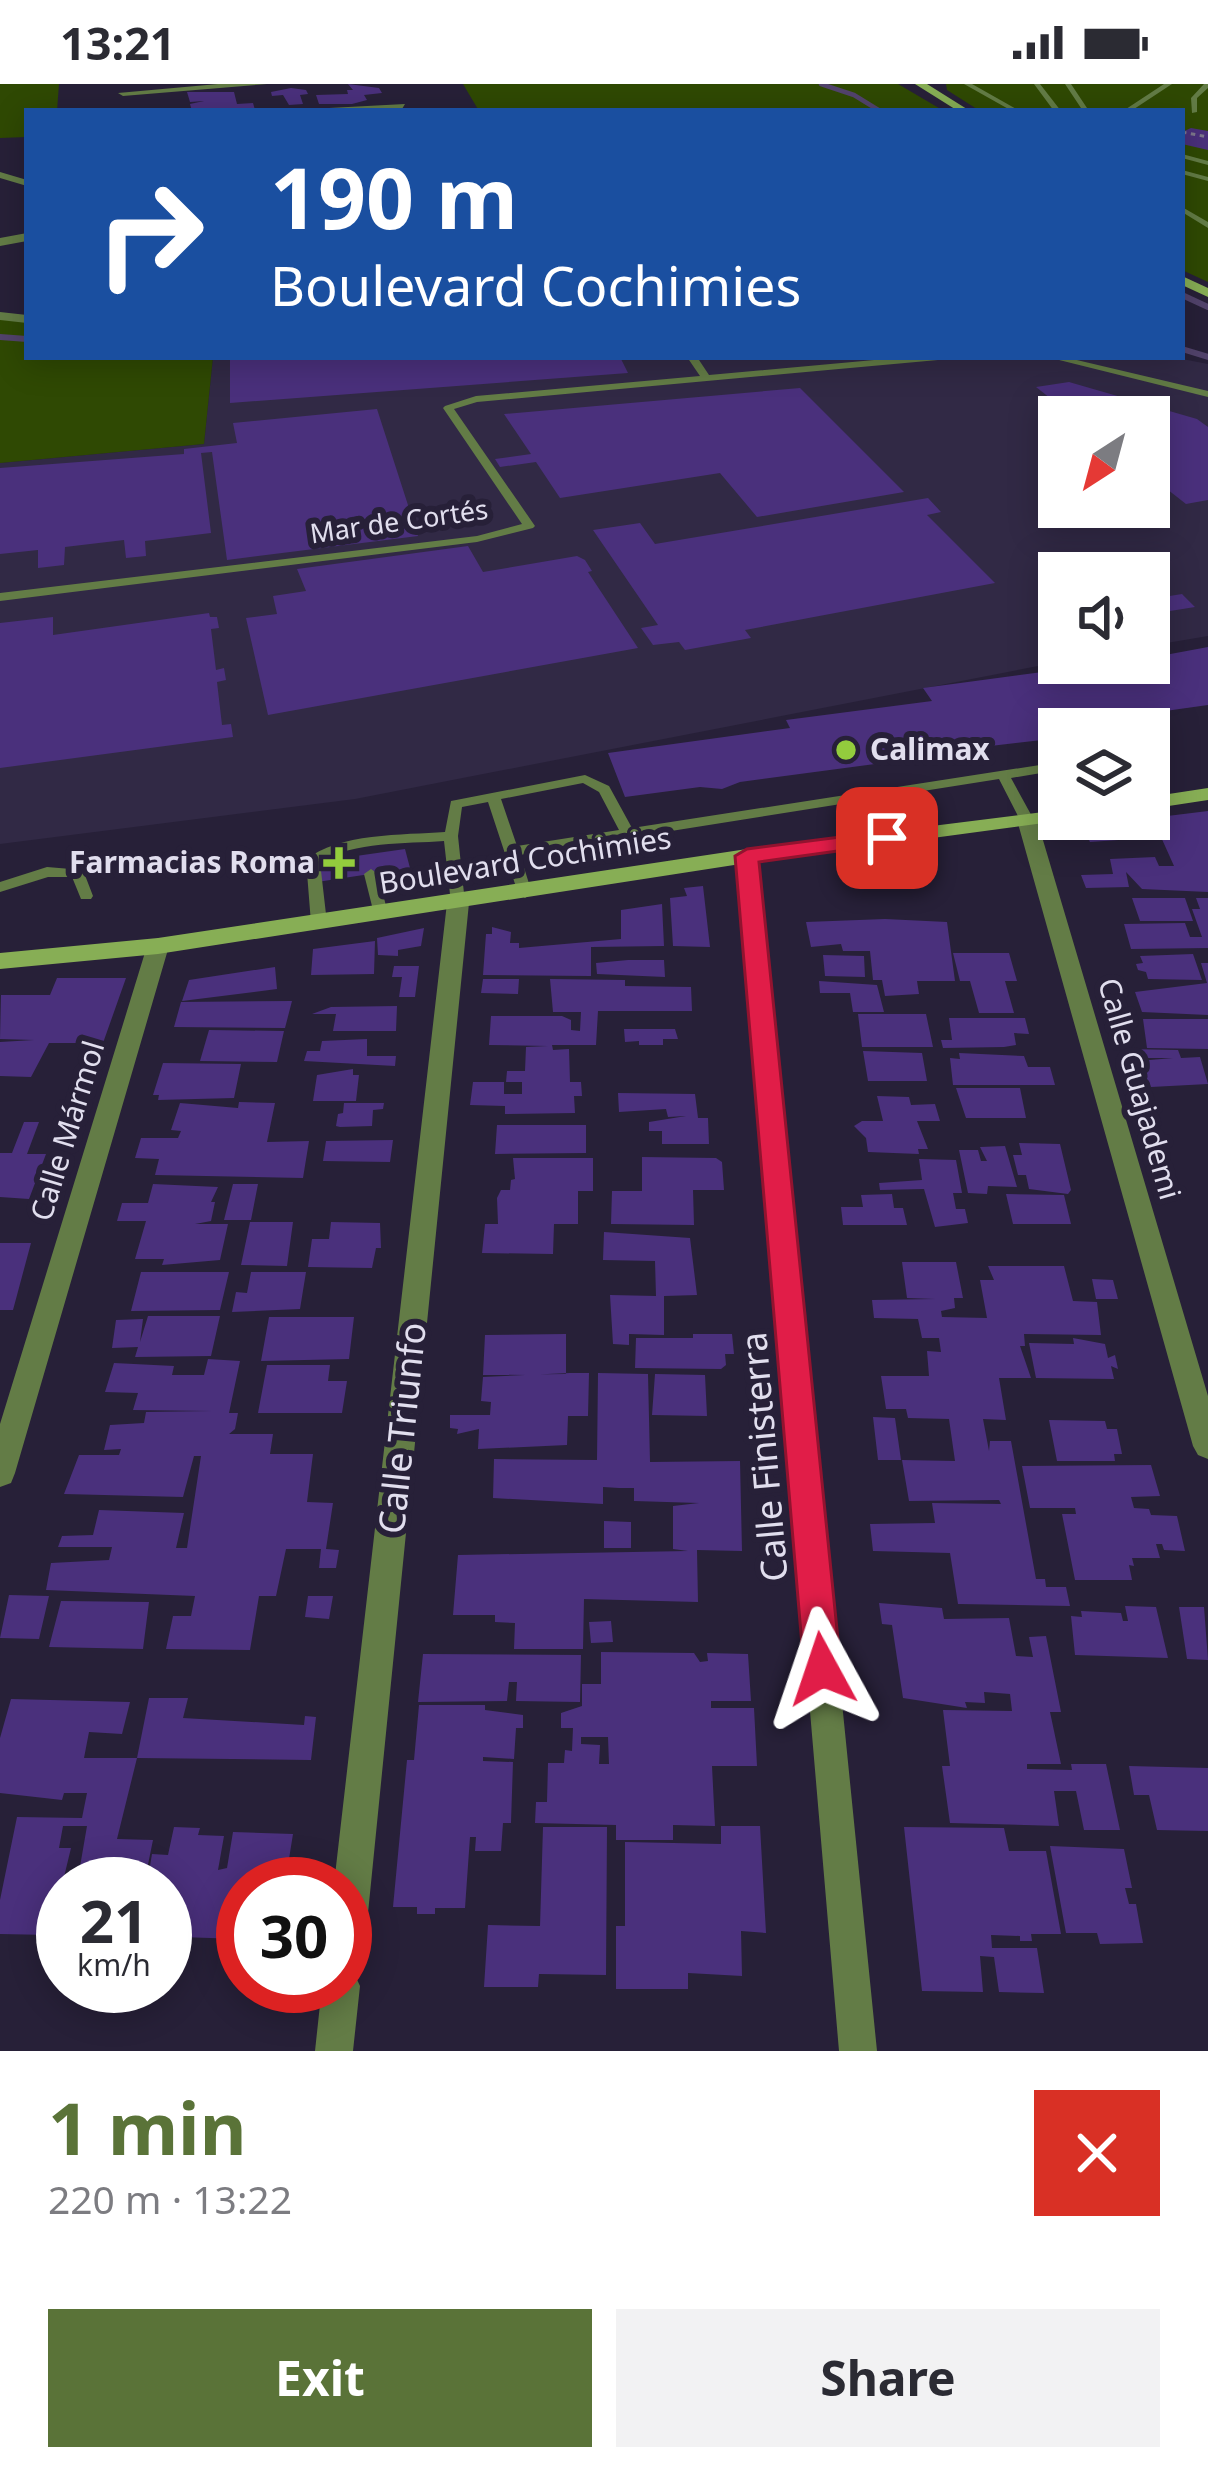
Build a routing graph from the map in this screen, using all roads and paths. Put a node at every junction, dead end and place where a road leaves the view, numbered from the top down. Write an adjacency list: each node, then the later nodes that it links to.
1 (262, 84): 7 (street)
2 (920, 84): 10 (main road)
3 (967, 84): 11 (lane)
4 (1037, 84): 12 (lane)
5 (1169, 84): 13 (lane)
6 (1208, 84): 14 (lane)
7 (123, 89)
8 (401, 104): 9 (street)
9 (359, 108)
10 (960, 108)
11 (1011, 108)
12 (1056, 108)
13 (1131, 108)
14 (1194, 112)
15 (1185, 175): 16 (lane)
16 (1208, 179)
17 (694, 360): 20 (lane)
18 (905, 360): 20 (lane, Mar de Cortés)
19 (1065, 360): 21 (lane)
20 (706, 378): 22 (lane, Mar de Cortés)
21 (1208, 394)
22 (0, 597)
23 (1038, 770): 24 (lane)
24 (1003, 776): 29 (lane); 30 (lane)
25 (1208, 794): 27 (main road)
26 (493, 795): 30 (lane); 31 (lane); 32 (lane)
27 (1170, 800)
28 (1038, 819): 29 (main road, Boulevard Cochimies)
29 (1027, 820): 33 (main road, Boulevard Cochimies); 43 (street, Calle Guajademi)
30 (628, 834): 32 (lane)
31 (451, 836): 38 (lane); 40 (lane)
32 (513, 851): 36 (lane)
33 (747, 856): 36 (main road, Boulevard Cochimies); 48 (street, Calle Finisterra)
34 (371, 874): 39 (lane)
35 (0, 887): 37 (lane)
36 (525, 892): 38 (main road, Boulevard Cochimies)
37 (86, 896)
38 (458, 903): 39 (main road, Boulevard Cochimies); 45 (street, Calle Triunfo)
39 (381, 914): 40 (main road, Boulevard Cochimies)
40 (320, 922): 41 (main road, Boulevard Cochimies)
41 (158, 946): 42 (main road, Boulevard Cochimies); 44 (street, Calle Mármol)
42 (4, 956)
43 (1208, 1446)
44 (0, 1473)
45 (355, 1857)
46 (338, 2013): 47 (street)
47 (334, 2051)
48 (858, 2051)

